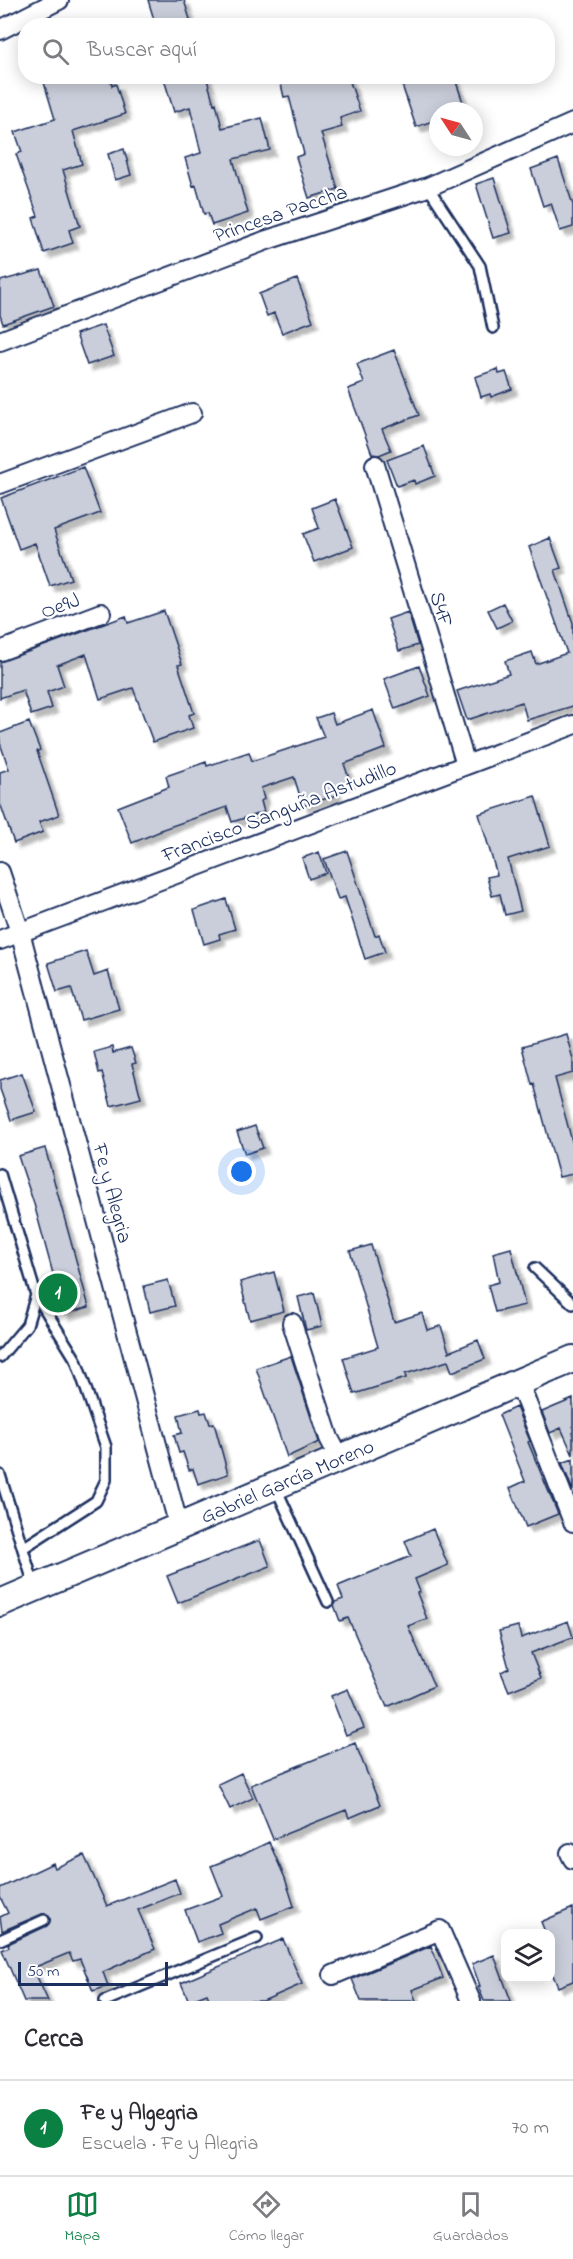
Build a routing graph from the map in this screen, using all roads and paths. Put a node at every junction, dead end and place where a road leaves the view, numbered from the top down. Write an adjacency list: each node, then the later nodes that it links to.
1 (59, 0): 2 (street)
2 (24, 18)
3 (18, 21): 4 (street)
4 (0, 30)
5 (573, 123): 6 (street, Princesa Paccha)
6 (428, 187): 7 (lane); 8 (street, Princesa Paccha)
7 (493, 328)
8 (0, 341)
9 (192, 413): 11 (street)
10 (375, 465): 15 (street, S4F)
11 (0, 484)
12 (101, 613): 13 (street, Oe9J)
13 (0, 651)
14 (573, 725): 15 (street, Francisco Sanguña Astudillo)
15 (466, 765): 17 (street, Francisco Sanguña Astudillo)
16 (0, 872): 17 (street, Fe y Alegria)
17 (20, 932): 18 (street, Francisco Sanguña Astudillo); 31 (street, Fe y Alegria)
18 (0, 940)
19 (0, 1174): 21 (lane)
20 (535, 1268): 22 (lane)
21 (36, 1295): 24 (lane); 32 (lane)
22 (573, 1304)
23 (292, 1323): 27 (street)
24 (0, 1357)
25 (573, 1359): 26 (street, Gabriel García Moreno)
26 (519, 1383): 27 (street, Gabriel García Moreno); 30 (street)
27 (340, 1459): 29 (street, Gabriel García Moreno)
28 (0, 1475): 32 (lane)
29 (275, 1486): 31 (street, Gabriel García Moreno); 34 (lane)
30 (573, 1522)
31 (179, 1527): 33 (street, Gabriel García Moreno)
32 (23, 1548): 33 (lane)
33 (35, 1588): 35 (street, Gabriel García Moreno)
34 (328, 1602)
35 (0, 1603)
36 (45, 1920): 38 (lane)
37 (257, 1938): 40 (lane)
38 (0, 1940)
39 (333, 1975): 41 (street)
40 (105, 2001)
41 (471, 2001)

